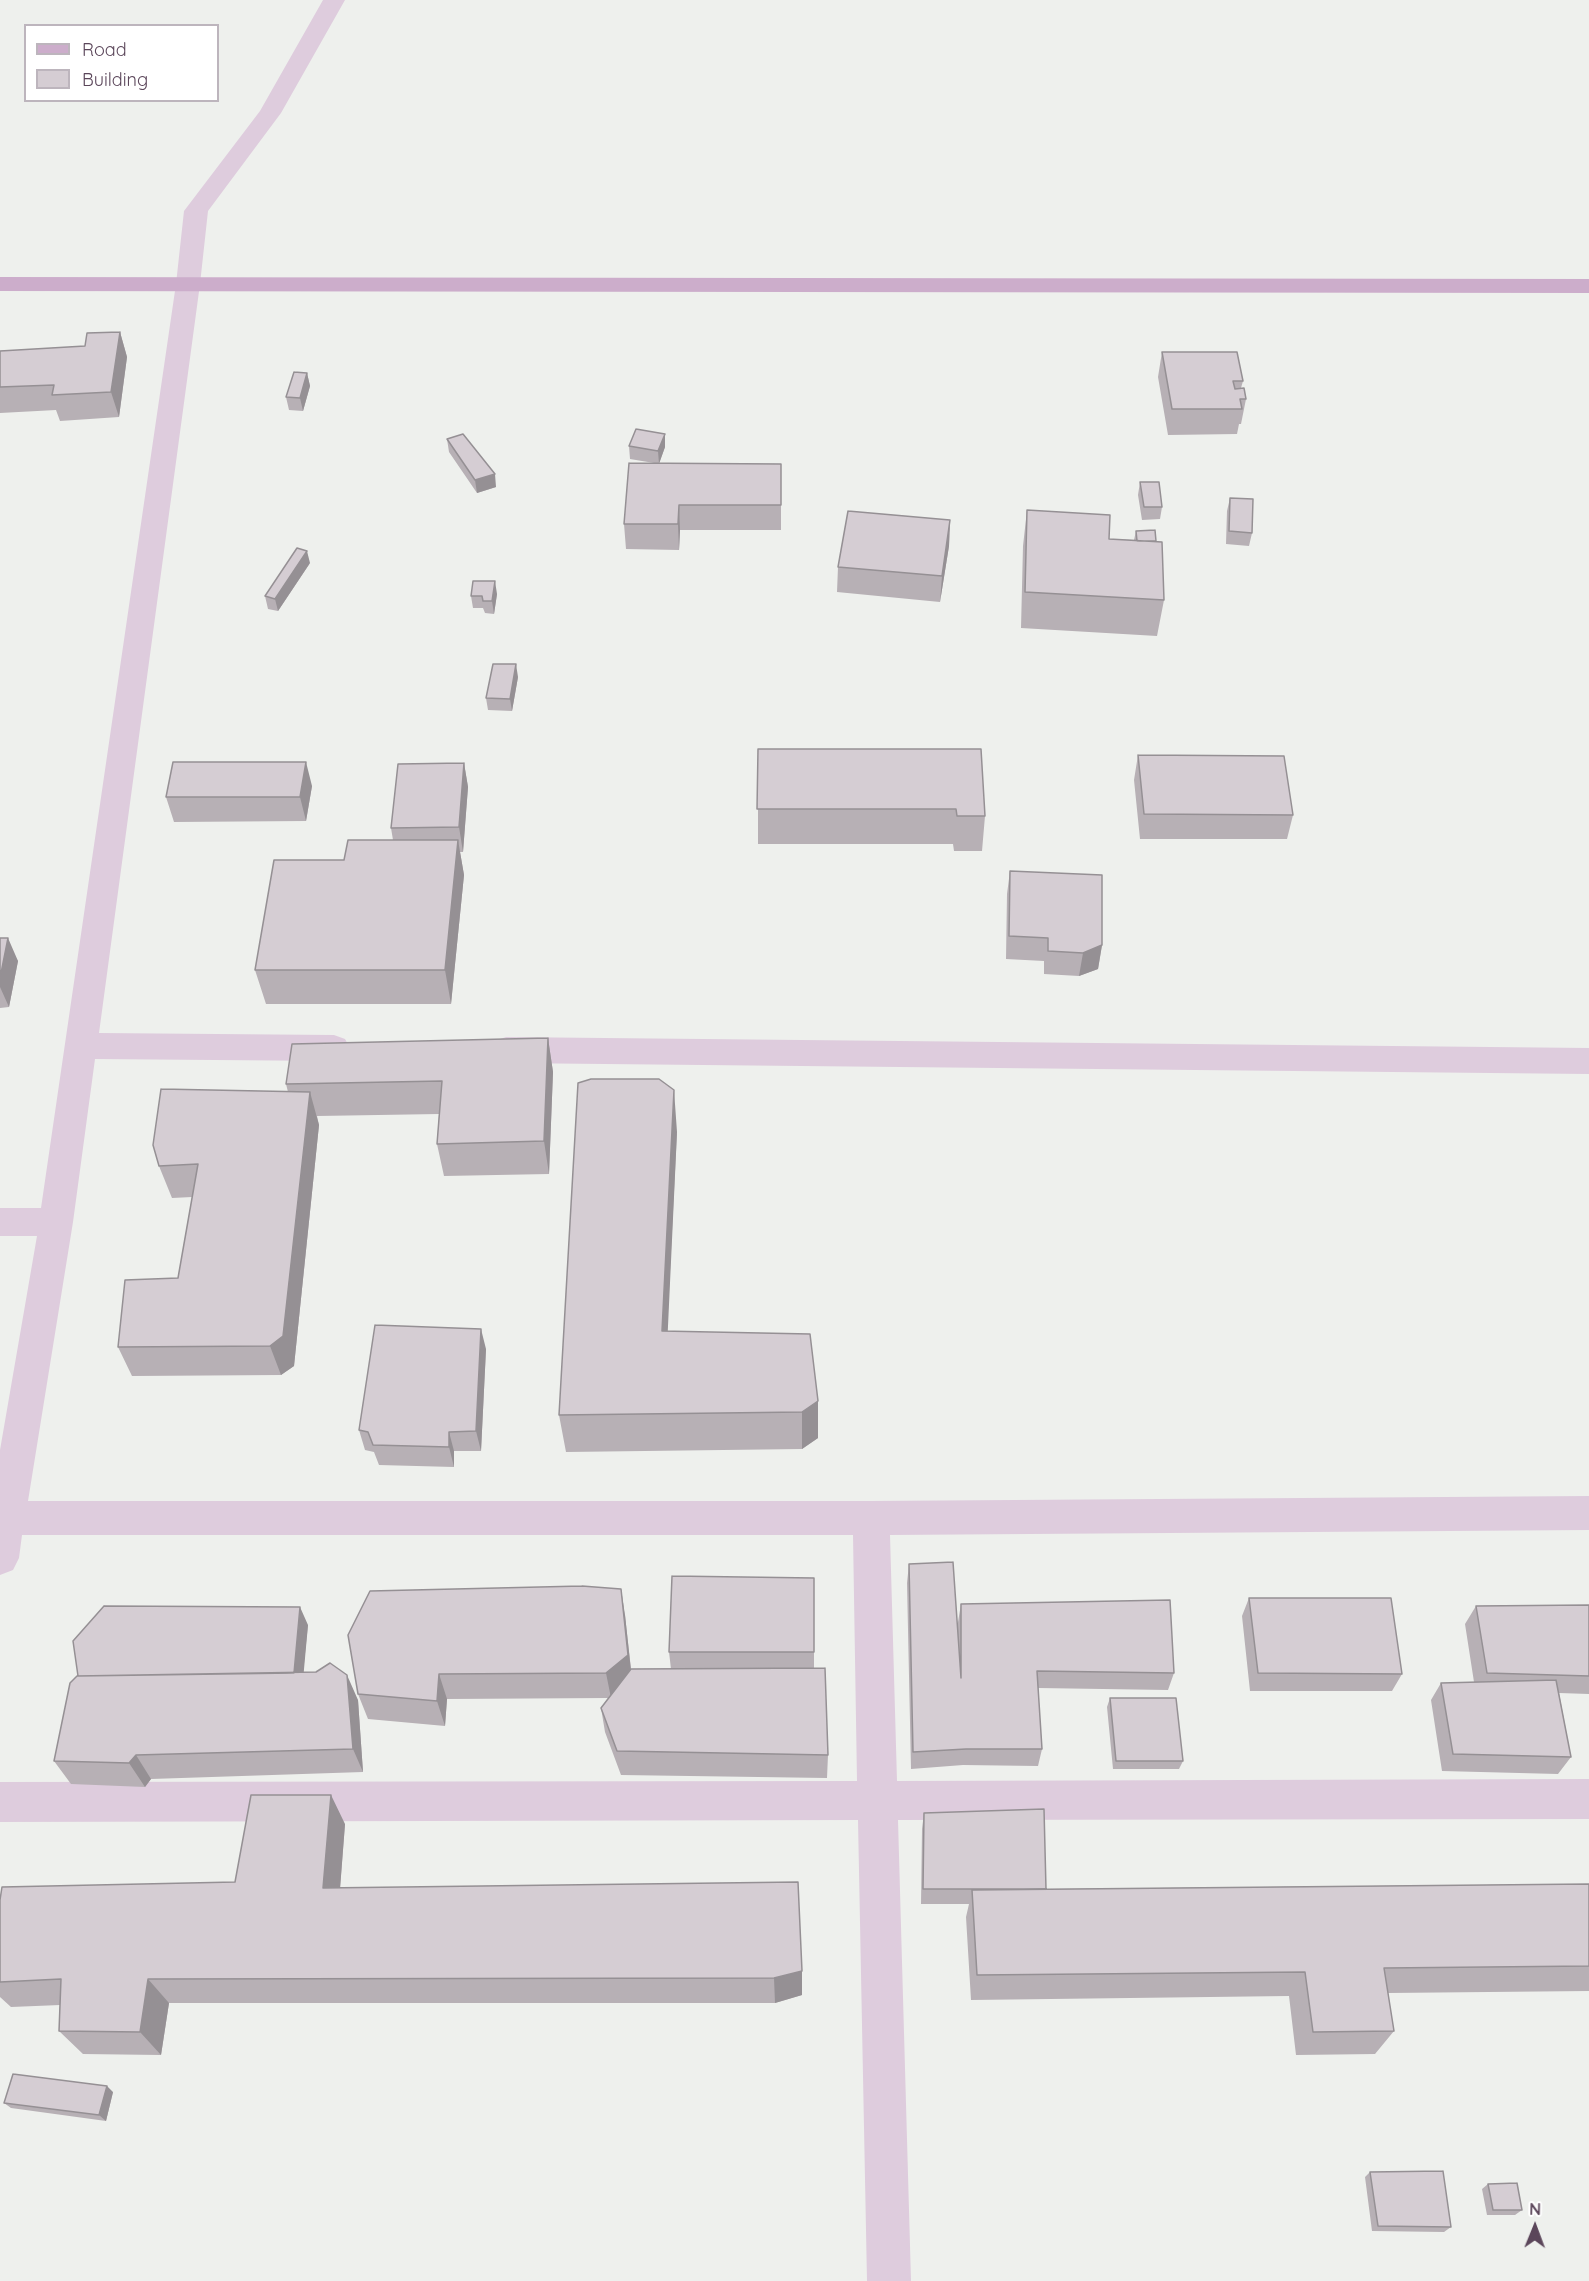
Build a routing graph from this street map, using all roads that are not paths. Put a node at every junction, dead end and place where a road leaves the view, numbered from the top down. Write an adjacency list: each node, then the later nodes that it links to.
1 (334, 0): 3 (street)
2 (0, 284): 3 (main road)
3 (188, 284): 4 (main road); 5 (street)
4 (1589, 286)
5 (81, 1046): 6 (street); 10 (street)
6 (368, 1049)
7 (476, 1050): 8 (street)
8 (1589, 1060)
9 (0, 1222): 10 (street)
10 (56, 1222): 12 (street)
11 (1589, 1513): 13 (street)
12 (8, 1518): 13 (street); 14 (street)
13 (871, 1518): 16 (street)
14 (0, 1558)
15 (1589, 1799): 16 (street)
16 (878, 1800): 17 (street); 18 (street)
17 (0, 1802)
18 (889, 2281)

